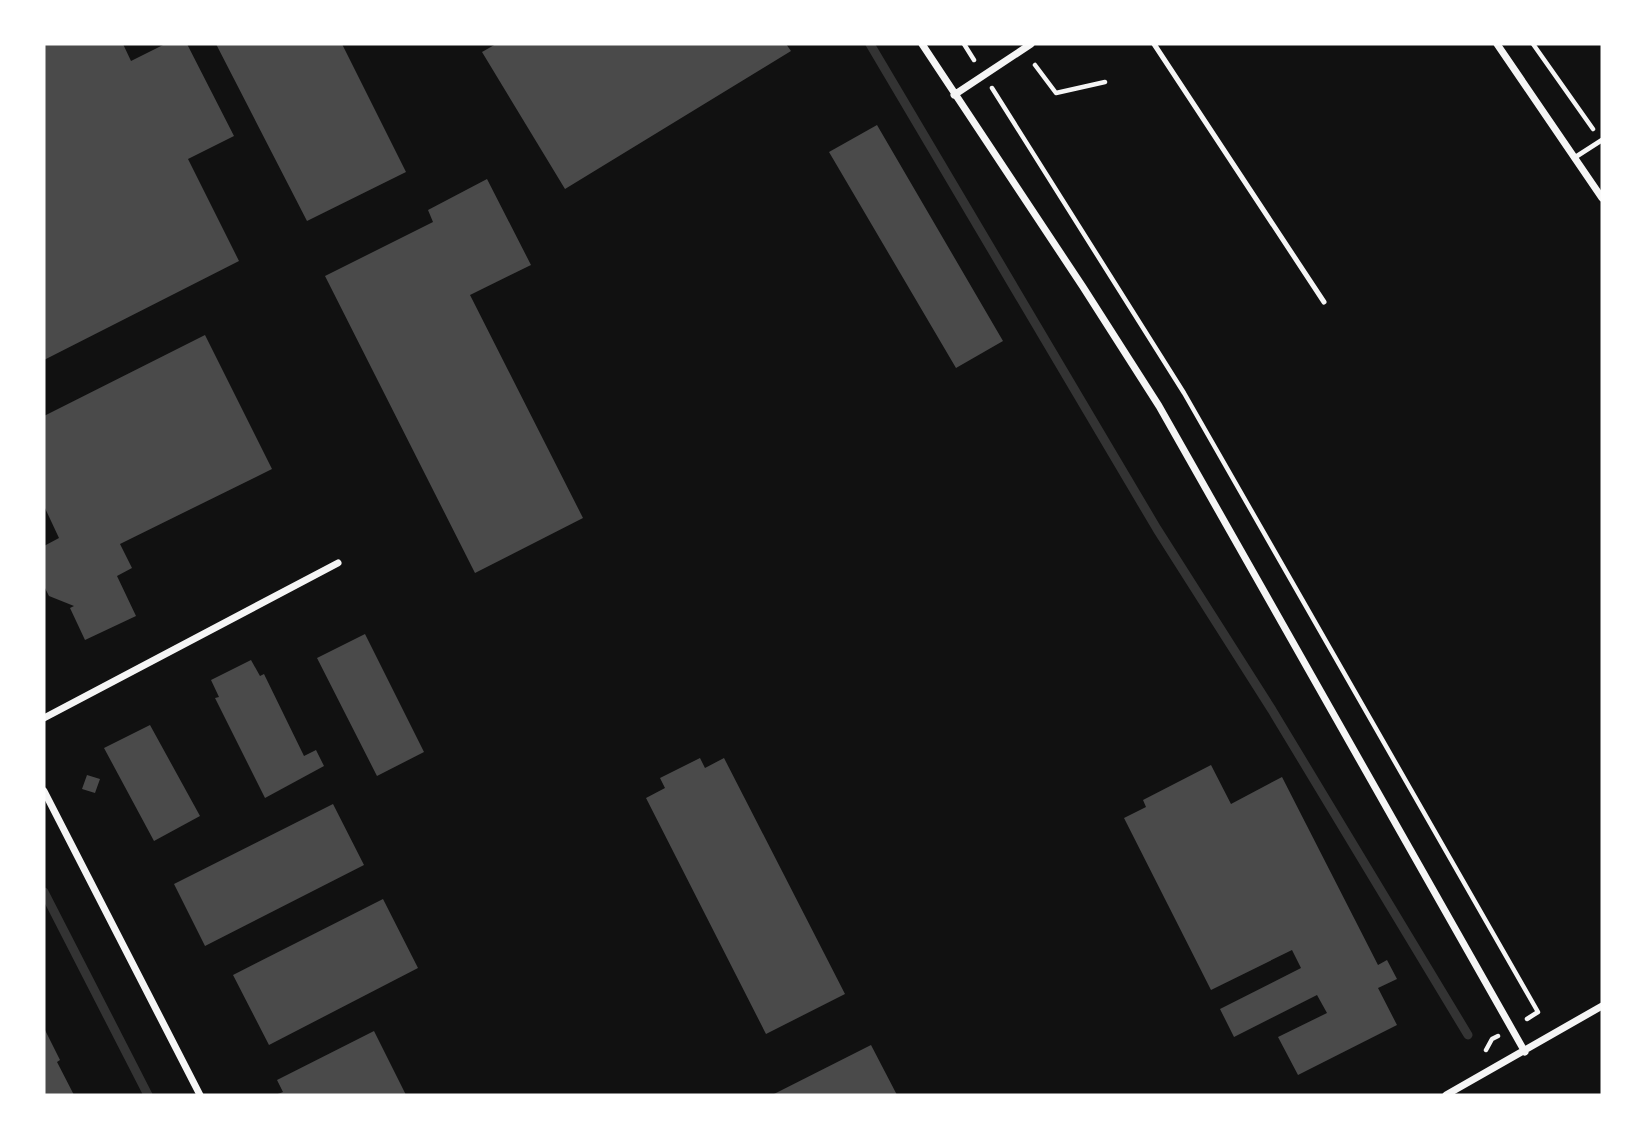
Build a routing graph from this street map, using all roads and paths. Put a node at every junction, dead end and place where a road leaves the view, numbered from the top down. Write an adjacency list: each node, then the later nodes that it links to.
1 (922, 44): 10 (street)
2 (964, 44): 8 (path)
3 (1031, 44): 8 (street)
4 (1154, 44): 14 (lane)
5 (1497, 44): 12 (street)
6 (1533, 44): 11 (path)
7 (1035, 65): 9 (path)
8 (984, 76): 10 (street); 19 (path)
9 (1105, 82)
10 (954, 95): 19 (street)
11 (1602, 140): 12 (lane)
12 (1574, 158): 13 (street)
13 (1602, 198)
14 (1324, 302)
15 (338, 563): 16 (street)
16 (44, 718)
17 (44, 791): 22 (street)
18 (1602, 1006): 20 (street)
19 (1512, 1028): 20 (street); 21 (path)
20 (1525, 1052): 21 (street)
21 (1479, 1077): 23 (street)
22 (200, 1095)
23 (1446, 1095)

